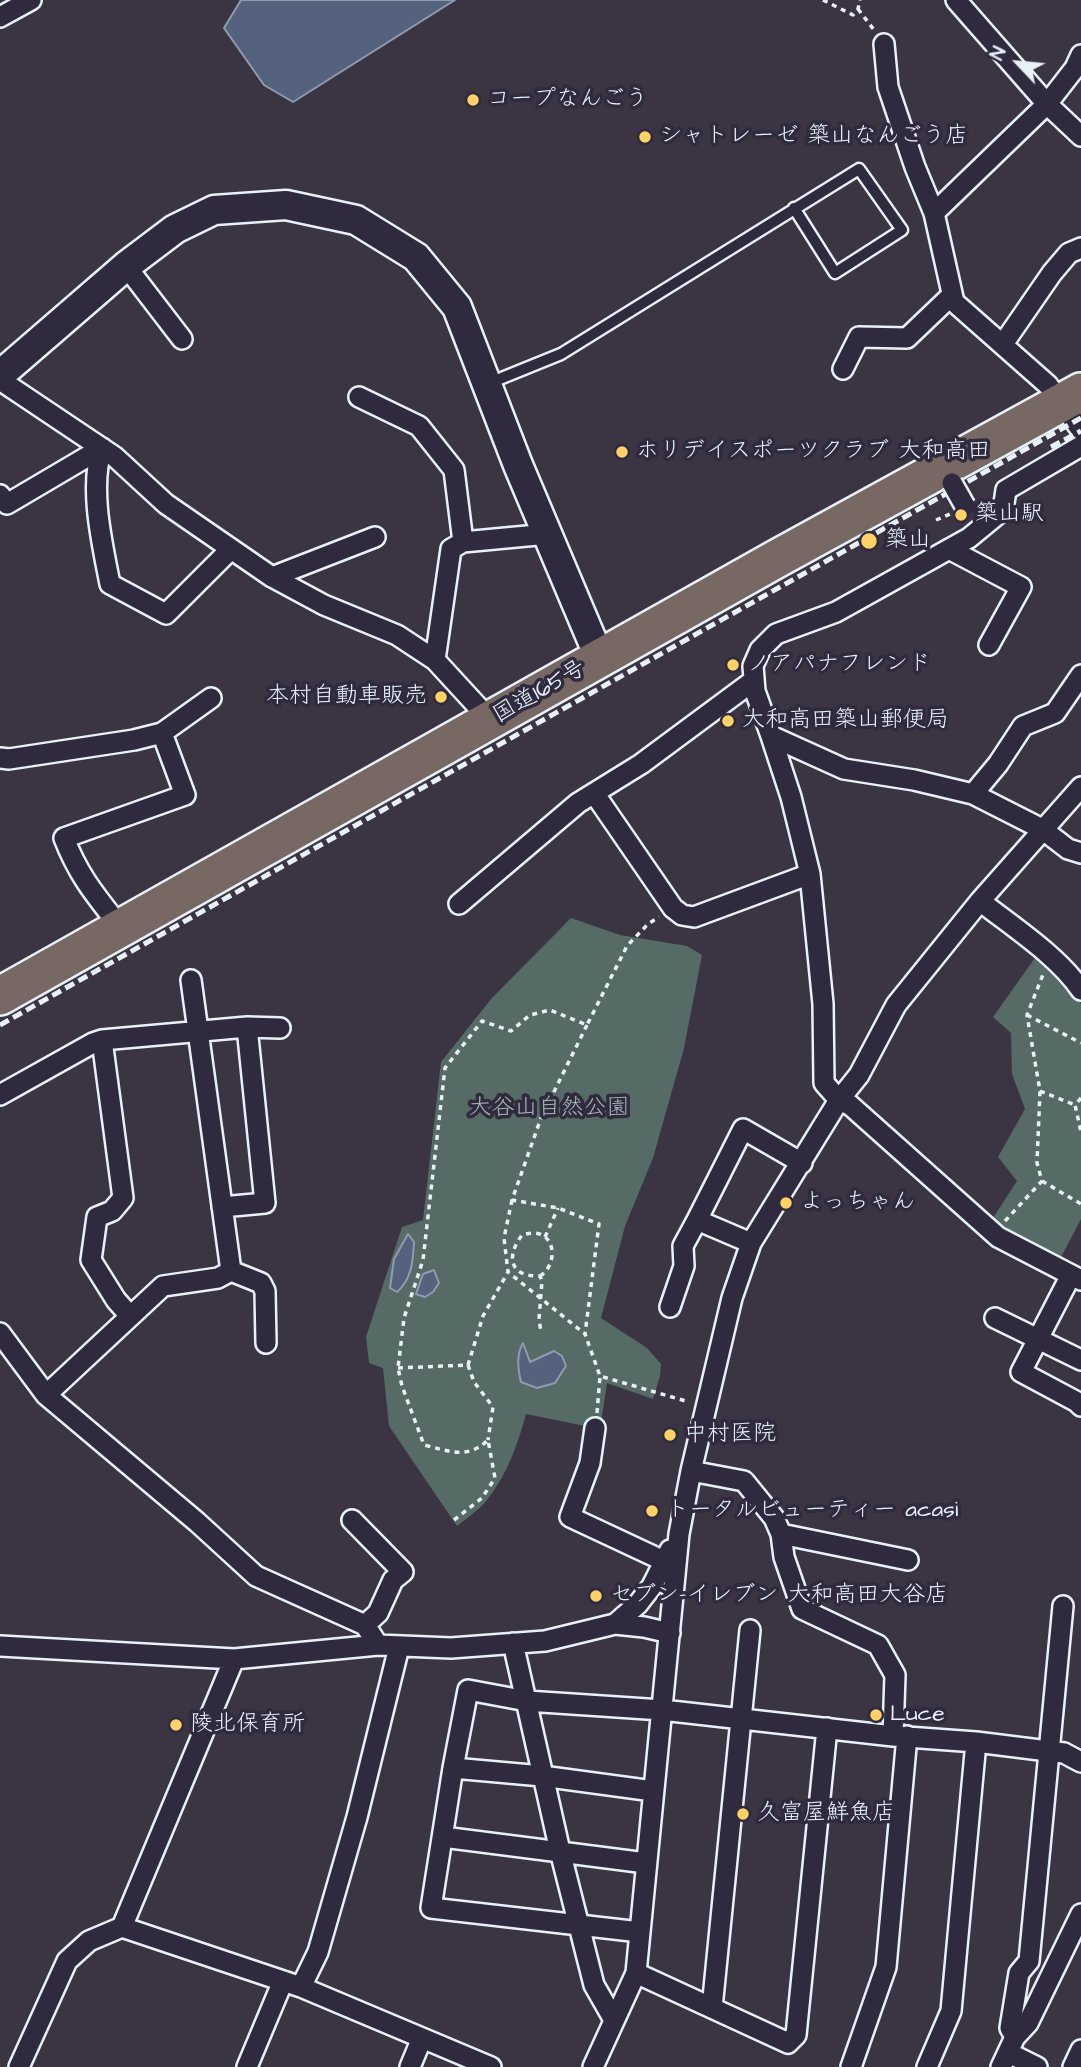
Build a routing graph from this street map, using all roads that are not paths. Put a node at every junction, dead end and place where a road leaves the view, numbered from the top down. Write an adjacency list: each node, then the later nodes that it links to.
1 (31, 0): 3 (street)
2 (956, 0): 6 (street)
3 (0, 17)
4 (884, 44): 9 (street)
5 (1081, 55): 6 (street)
6 (1047, 104): 7 (street); 9 (street)
7 (1081, 136)
8 (794, 208): 8 (lane); 17 (lane)
9 (934, 213): 12 (street)
10 (1078, 253): 14 (street)
11 (126, 266): 13 (street); 16 (street); 17 (street)
12 (952, 295): 14 (street); 15 (street)
13 (182, 339)
14 (1003, 344): 19 (street)
15 (843, 369)
16 (0, 378): 21 (street)
17 (487, 384): 25 (street)
18 (359, 397): 27 (street)
19 (1075, 408): 32 (highway, 国道165号)
20 (1081, 446): 29 (street)
21 (102, 448): 23 (street); 28 (street); 28 (street)
22 (952, 483): 24 (street, bridge)
23 (0, 495)
24 (965, 506)
25 (548, 534): 27 (street); 32 (street)
26 (375, 537): 30 (street)
27 (463, 542): 33 (street)
28 (231, 549): 30 (street)
29 (949, 549): 31 (street); 35 (street)
30 (272, 578): 33 (street)
31 (989, 645)
32 (600, 659): 37 (highway, 国道165号)
33 (435, 660): 37 (street)
34 (1081, 675): 43 (street)
35 (753, 681): 39 (street); 42 (street)
36 (211, 698): 38 (street)
37 (491, 721): 49 (highway, 国道165号)
38 (162, 733): 40 (street); 49 (street)
39 (771, 736): 43 (street); 46 (street)
40 (0, 758)
41 (1081, 787): 44 (street)
42 (594, 793): 46 (street); 48 (street)
43 (973, 794): 44 (street)
44 (1042, 829): 45 (street); 47 (street)
45 (1077, 855)
46 (810, 874): 58 (street)
47 (980, 901): 51 (street); 58 (street)
48 (459, 904)
49 (121, 928): 52 (highway, 国道165号)
50 (191, 980): 55 (street)
51 (1079, 982)
52 (0, 996)
53 (247, 1027): 54 (street); 55 (street); 60 (street)
54 (280, 1028)
55 (199, 1030): 56 (street); 60 (street)
56 (102, 1040): 57 (street); 66 (street)
57 (0, 1095)
58 (839, 1100): 59 (street); 64 (street)
59 (802, 1163): 61 (street); 62 (street)
60 (222, 1207): 63 (street)
61 (697, 1220): 62 (street); 65 (street)
62 (751, 1243): 75 (street)
63 (231, 1270): 66 (street); 70 (street)
64 (1076, 1278): 69 (street)
65 (670, 1307)
66 (130, 1316): 72 (street)
67 (995, 1318): 69 (street)
68 (0, 1333): 72 (street)
69 (1039, 1338): 71 (street); 73 (street)
70 (266, 1343)
71 (1081, 1360)
72 (46, 1395): 83 (street)
73 (1081, 1406)
74 (595, 1428): 80 (street)
75 (691, 1471): 77 (street); 78 (street)
76 (352, 1520): 83 (street)
77 (679, 1534): 80 (street); 85 (street)
78 (781, 1534): 79 (street); 95 (street)
79 (908, 1560)
80 (664, 1561): 82 (street)
81 (1063, 1606): 97 (street)
82 (615, 1624): 85 (street); 86 (street)
83 (365, 1625): 87 (street)
84 (750, 1630): 93 (street)
85 (670, 1633): 92 (street)
86 (513, 1643): 89 (street); 91 (street)
87 (378, 1645): 89 (street); 90 (street)
88 (0, 1646): 90 (street)
89 (399, 1647): 110 (street)
90 (234, 1659): 107 (street)
91 (527, 1701): 92 (street); 99 (street); 100 (street)
92 (662, 1710): 93 (street); 101 (street)
93 (741, 1719): 94 (street); 111 (street)
94 (827, 1728): 95 (street); 111 (street)
95 (900, 1736): 96 (street); 121 (street)
96 (976, 1742): 97 (street); 122 (street)
97 (1049, 1752): 98 (street); 115 (street)
98 (1081, 1762)
99 (453, 1768): 100 (street); 102 (street)
100 (542, 1776): 101 (street); 103 (street)
101 (653, 1791): 104 (street)
102 (443, 1837): 103 (street); 106 (street)
103 (560, 1851): 104 (street); 106 (street)
104 (646, 1863): 108 (street)
105 (1081, 1914): 115 (street)
106 (579, 1926): 108 (street); 112 (street)
107 (122, 1927): 110 (street); 116 (street)
108 (640, 1932): 109 (street)
109 (636, 1973): 111 (street); 112 (street)
110 (292, 1984): 113 (street); 117 (street)
111 (712, 2008)
112 (614, 2020): 120 (street)
113 (422, 2038): 118 (street); 119 (street)
114 (1081, 2050): 124 (street)
115 (1008, 2052): 123 (street)
116 (21, 2066)
117 (247, 2067)
118 (410, 2067)
119 (491, 2067)
120 (593, 2067)
121 (851, 2067)
122 (927, 2067)
123 (1037, 2067)
124 (1073, 2067)

